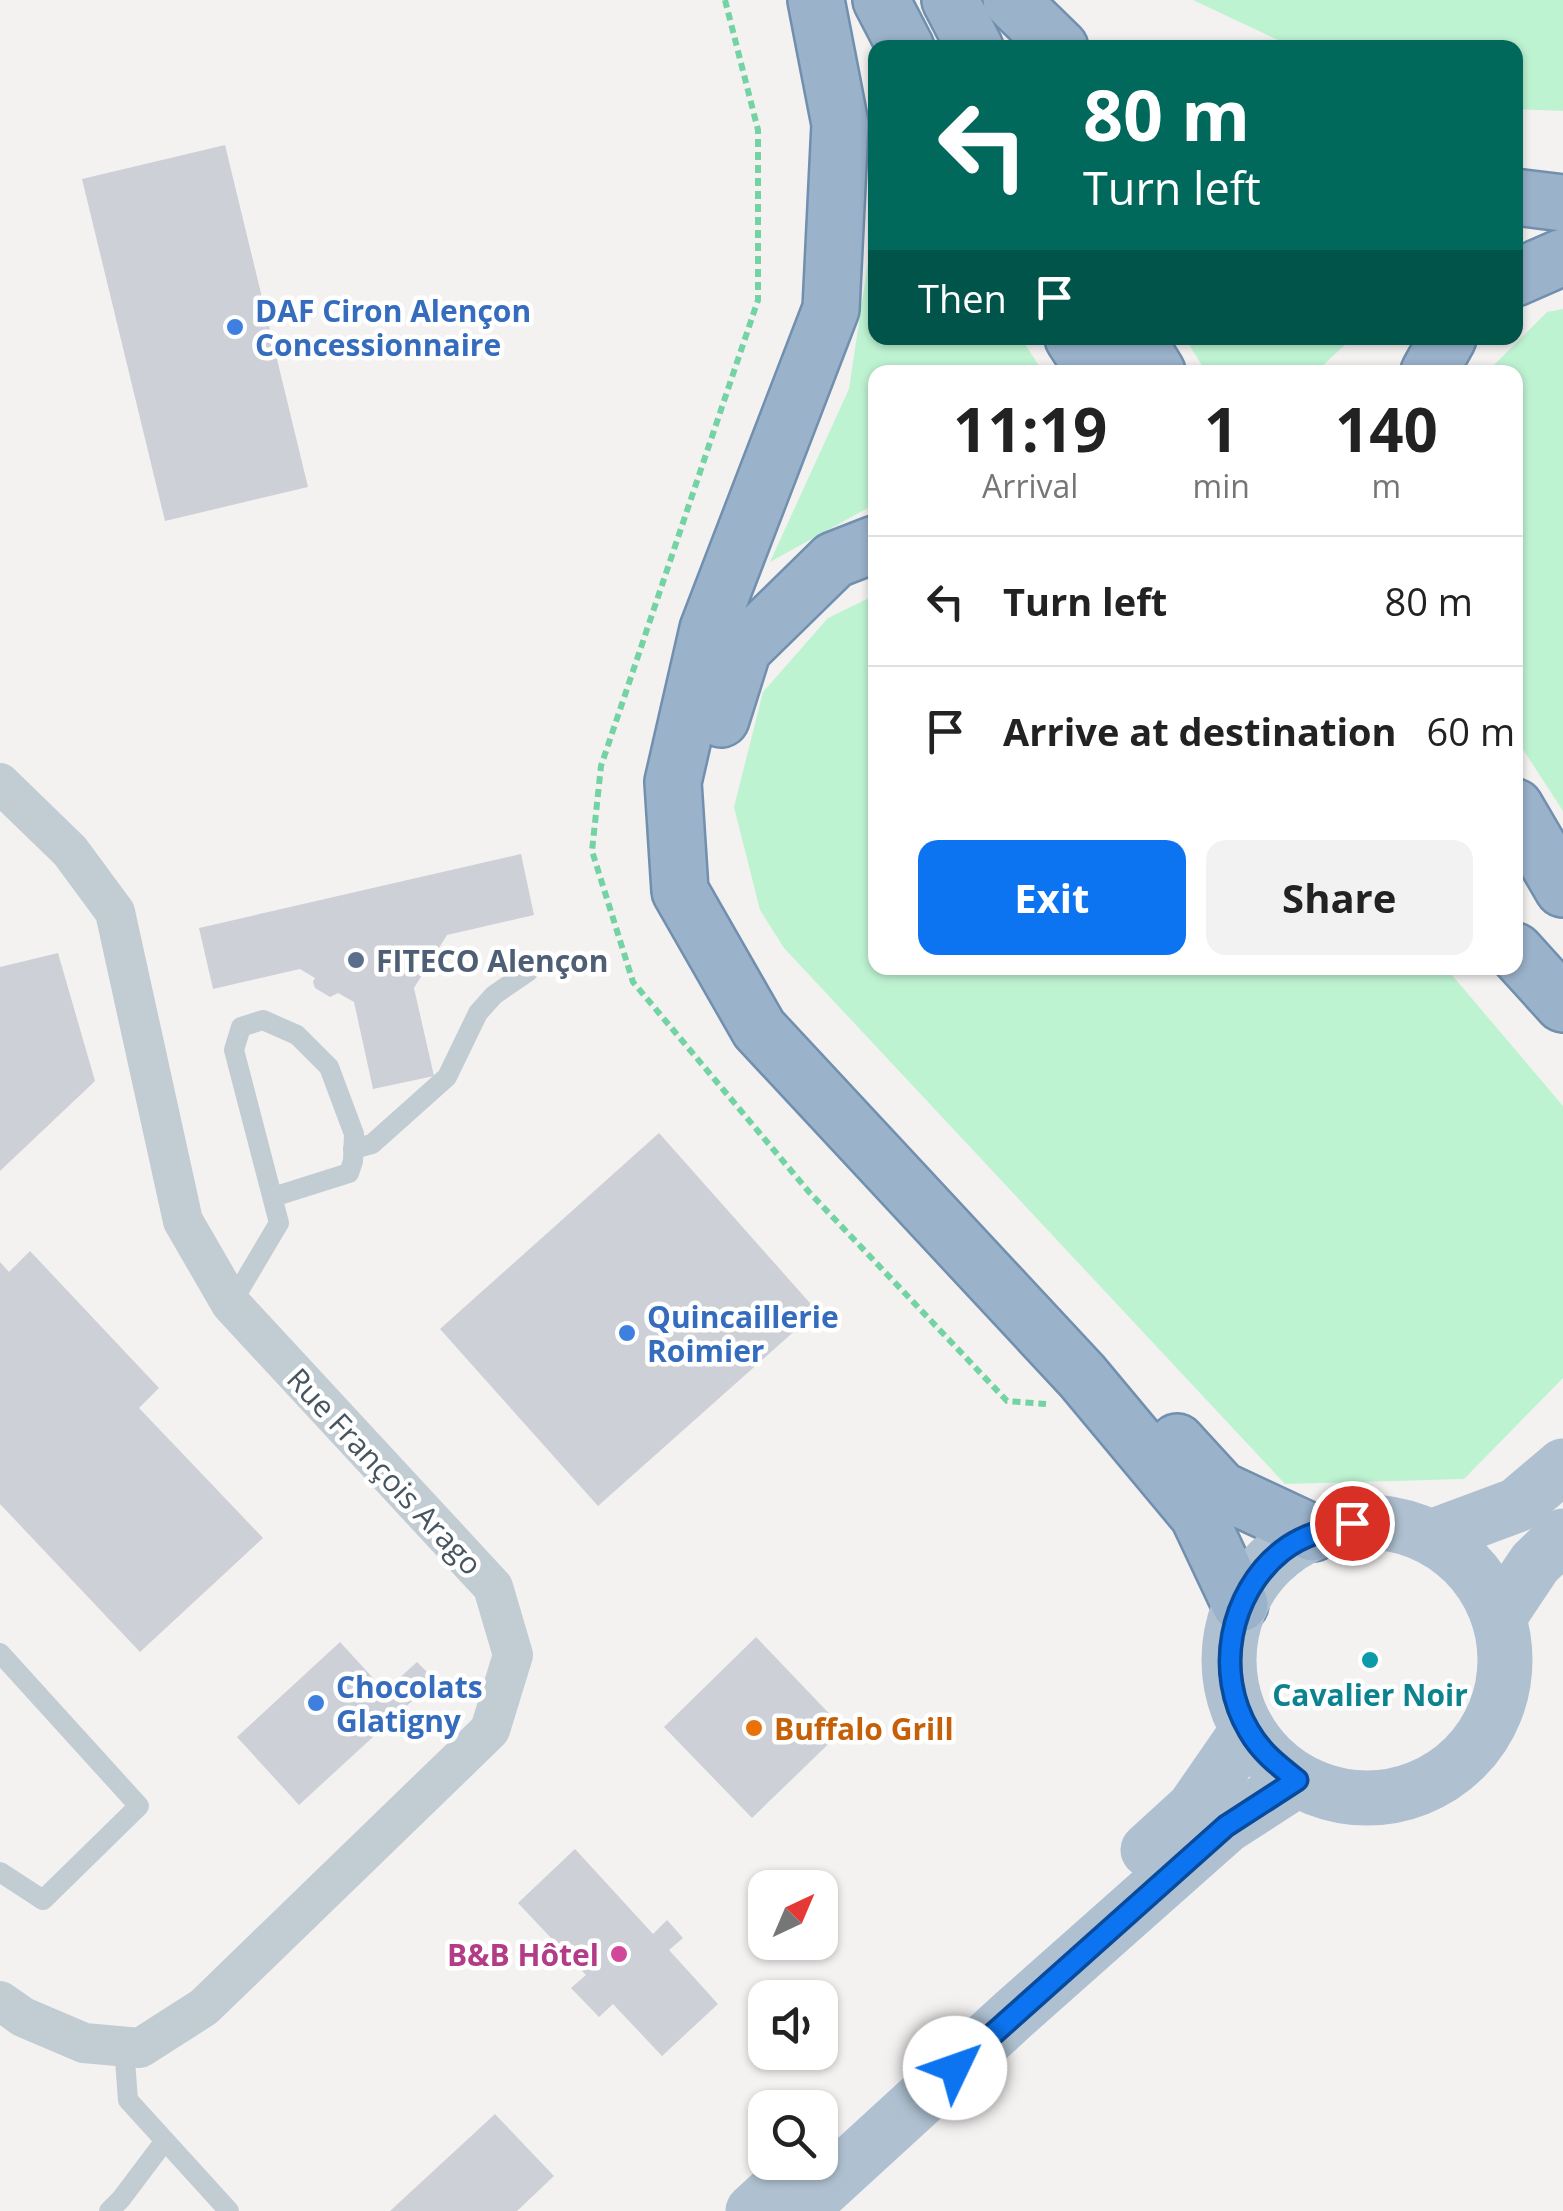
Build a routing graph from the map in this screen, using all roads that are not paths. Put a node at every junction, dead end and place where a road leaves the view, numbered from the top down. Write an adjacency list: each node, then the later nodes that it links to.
1 (816, 0): 28 (highway)
2 (881, 0): 5 (highway)
3 (950, 0): 6 (highway)
4 (1012, 0): 7 (highway)
5 (902, 40)
6 (971, 40)
7 (1052, 40)
8 (1523, 198): 9 (highway)
9 (1563, 203)
10 (1563, 257): 11 (highway)
11 (1523, 274)
12 (868, 547): 25 (highway)
13 (0, 783): 23 (street, Rue François Arago)
14 (1523, 821): 16 (highway)
15 (1523, 870): 17 (highway)
16 (1563, 889)
17 (1563, 915)
18 (1523, 960): 20 (highway)
19 (529, 971): 21 (lane)
20 (1563, 1004)
21 (354, 1149): 22 (lane); 22 (lane)
22 (272, 1198): 23 (lane)
23 (230, 1304): 35 (street, Rue François Arago)
24 (1563, 1466): 27 (main road)
25 (1313, 1533): 27 (main road); 28 (main road)
26 (1563, 1536): 29 (main road)
27 (1431, 1538): 29 (main road)
28 (1240, 1604): 31 (main road)
29 (1499, 1617): 32 (main road)
30 (0, 1654): 33 (lane)
31 (1248, 1730): 32 (main road); 36 (main road)
32 (1297, 1780): 42 (main road)
33 (0, 1872)
34 (0, 2001): 35 (street)
35 (124, 2047): 37 (lane)
36 (838, 2134)
37 (164, 2142): 39 (lane); 40 (lane)
38 (787, 2180): 41 (main road)
39 (121, 2207)
40 (230, 2211)
41 (753, 2211)
42 (800, 2211)

